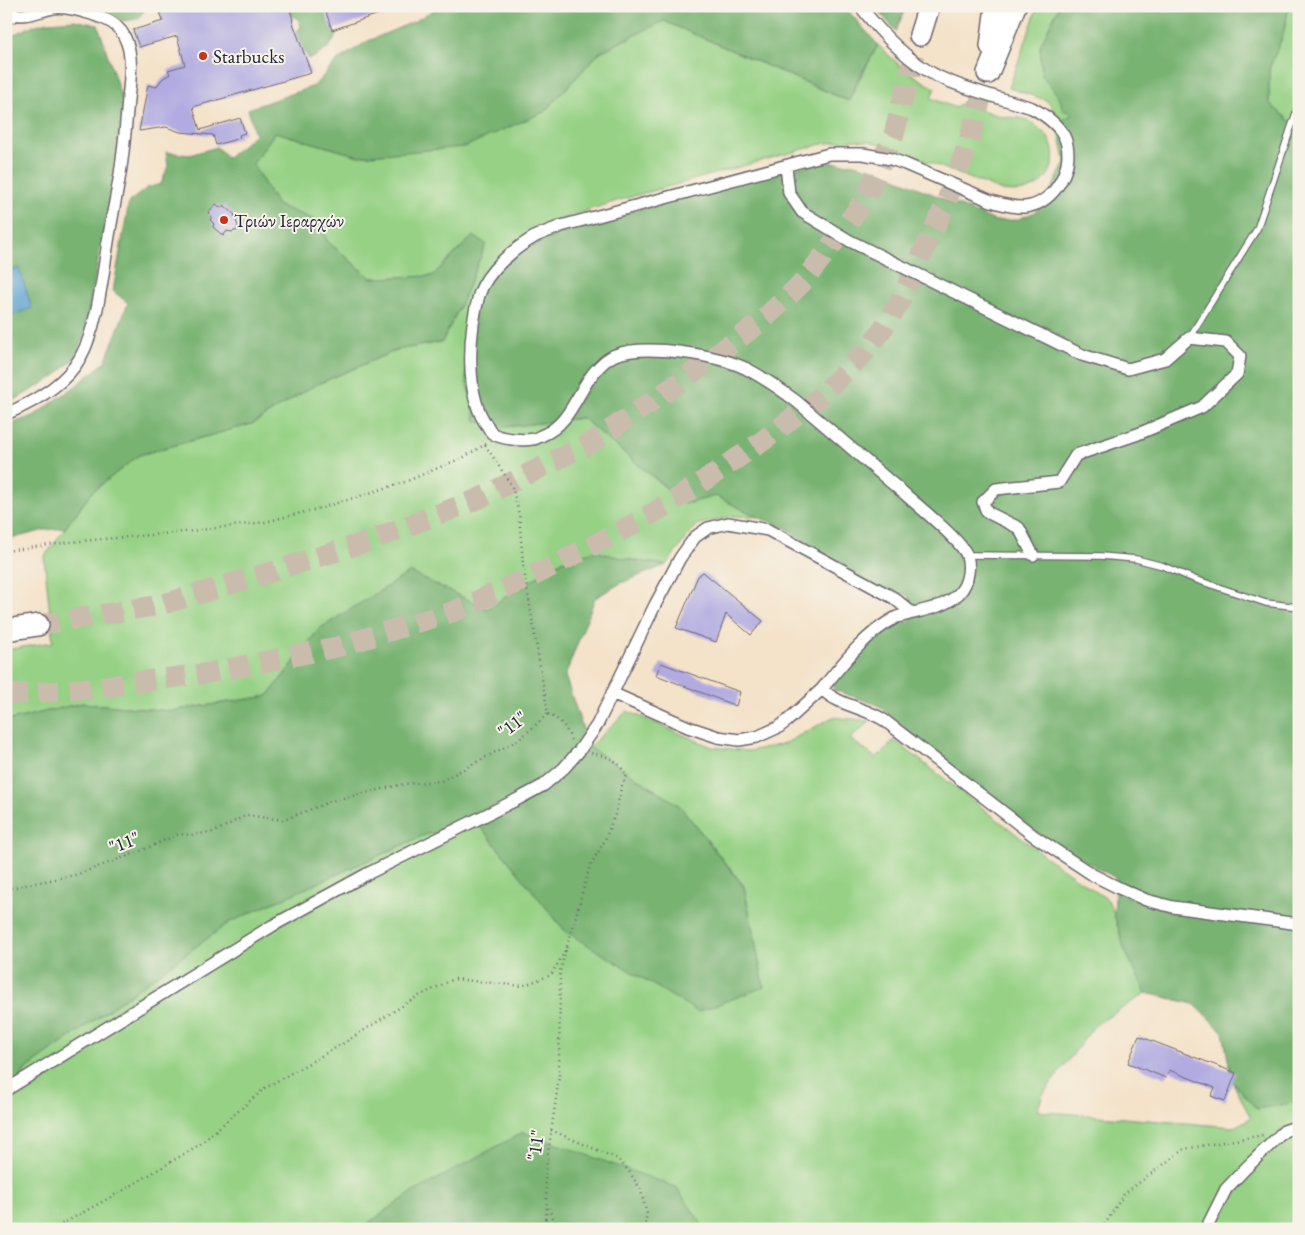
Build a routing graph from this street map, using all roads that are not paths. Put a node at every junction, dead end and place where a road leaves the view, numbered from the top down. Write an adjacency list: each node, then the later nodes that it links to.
1 (860, 6): 11 (street)
2 (923, 6): 3 (highway)
3 (929, 6)
4 (996, 6): 5 (highway)
5 (1015, 6)
6 (55, 7): 8 (street); 13 (street)
7 (6, 11): 8 (street)
8 (24, 16): 9 (lane)
9 (6, 22)
10 (1299, 104): 12 (lane)
11 (786, 166): 12 (street); 14 (street)
12 (1189, 338): 15 (street)
13 (6, 414)
14 (967, 554): 15 (lane); 17 (street)
15 (1033, 555): 16 (lane)
16 (1299, 607)
17 (912, 613): 20 (street); 21 (street)
18 (38, 625): 19 (highway)
19 (6, 630)
20 (822, 689): 21 (street); 22 (street)
21 (612, 693): 23 (street)
22 (1299, 924)
23 (6, 1090)
24 (1299, 1126): 25 (street)
25 (1206, 1229)

